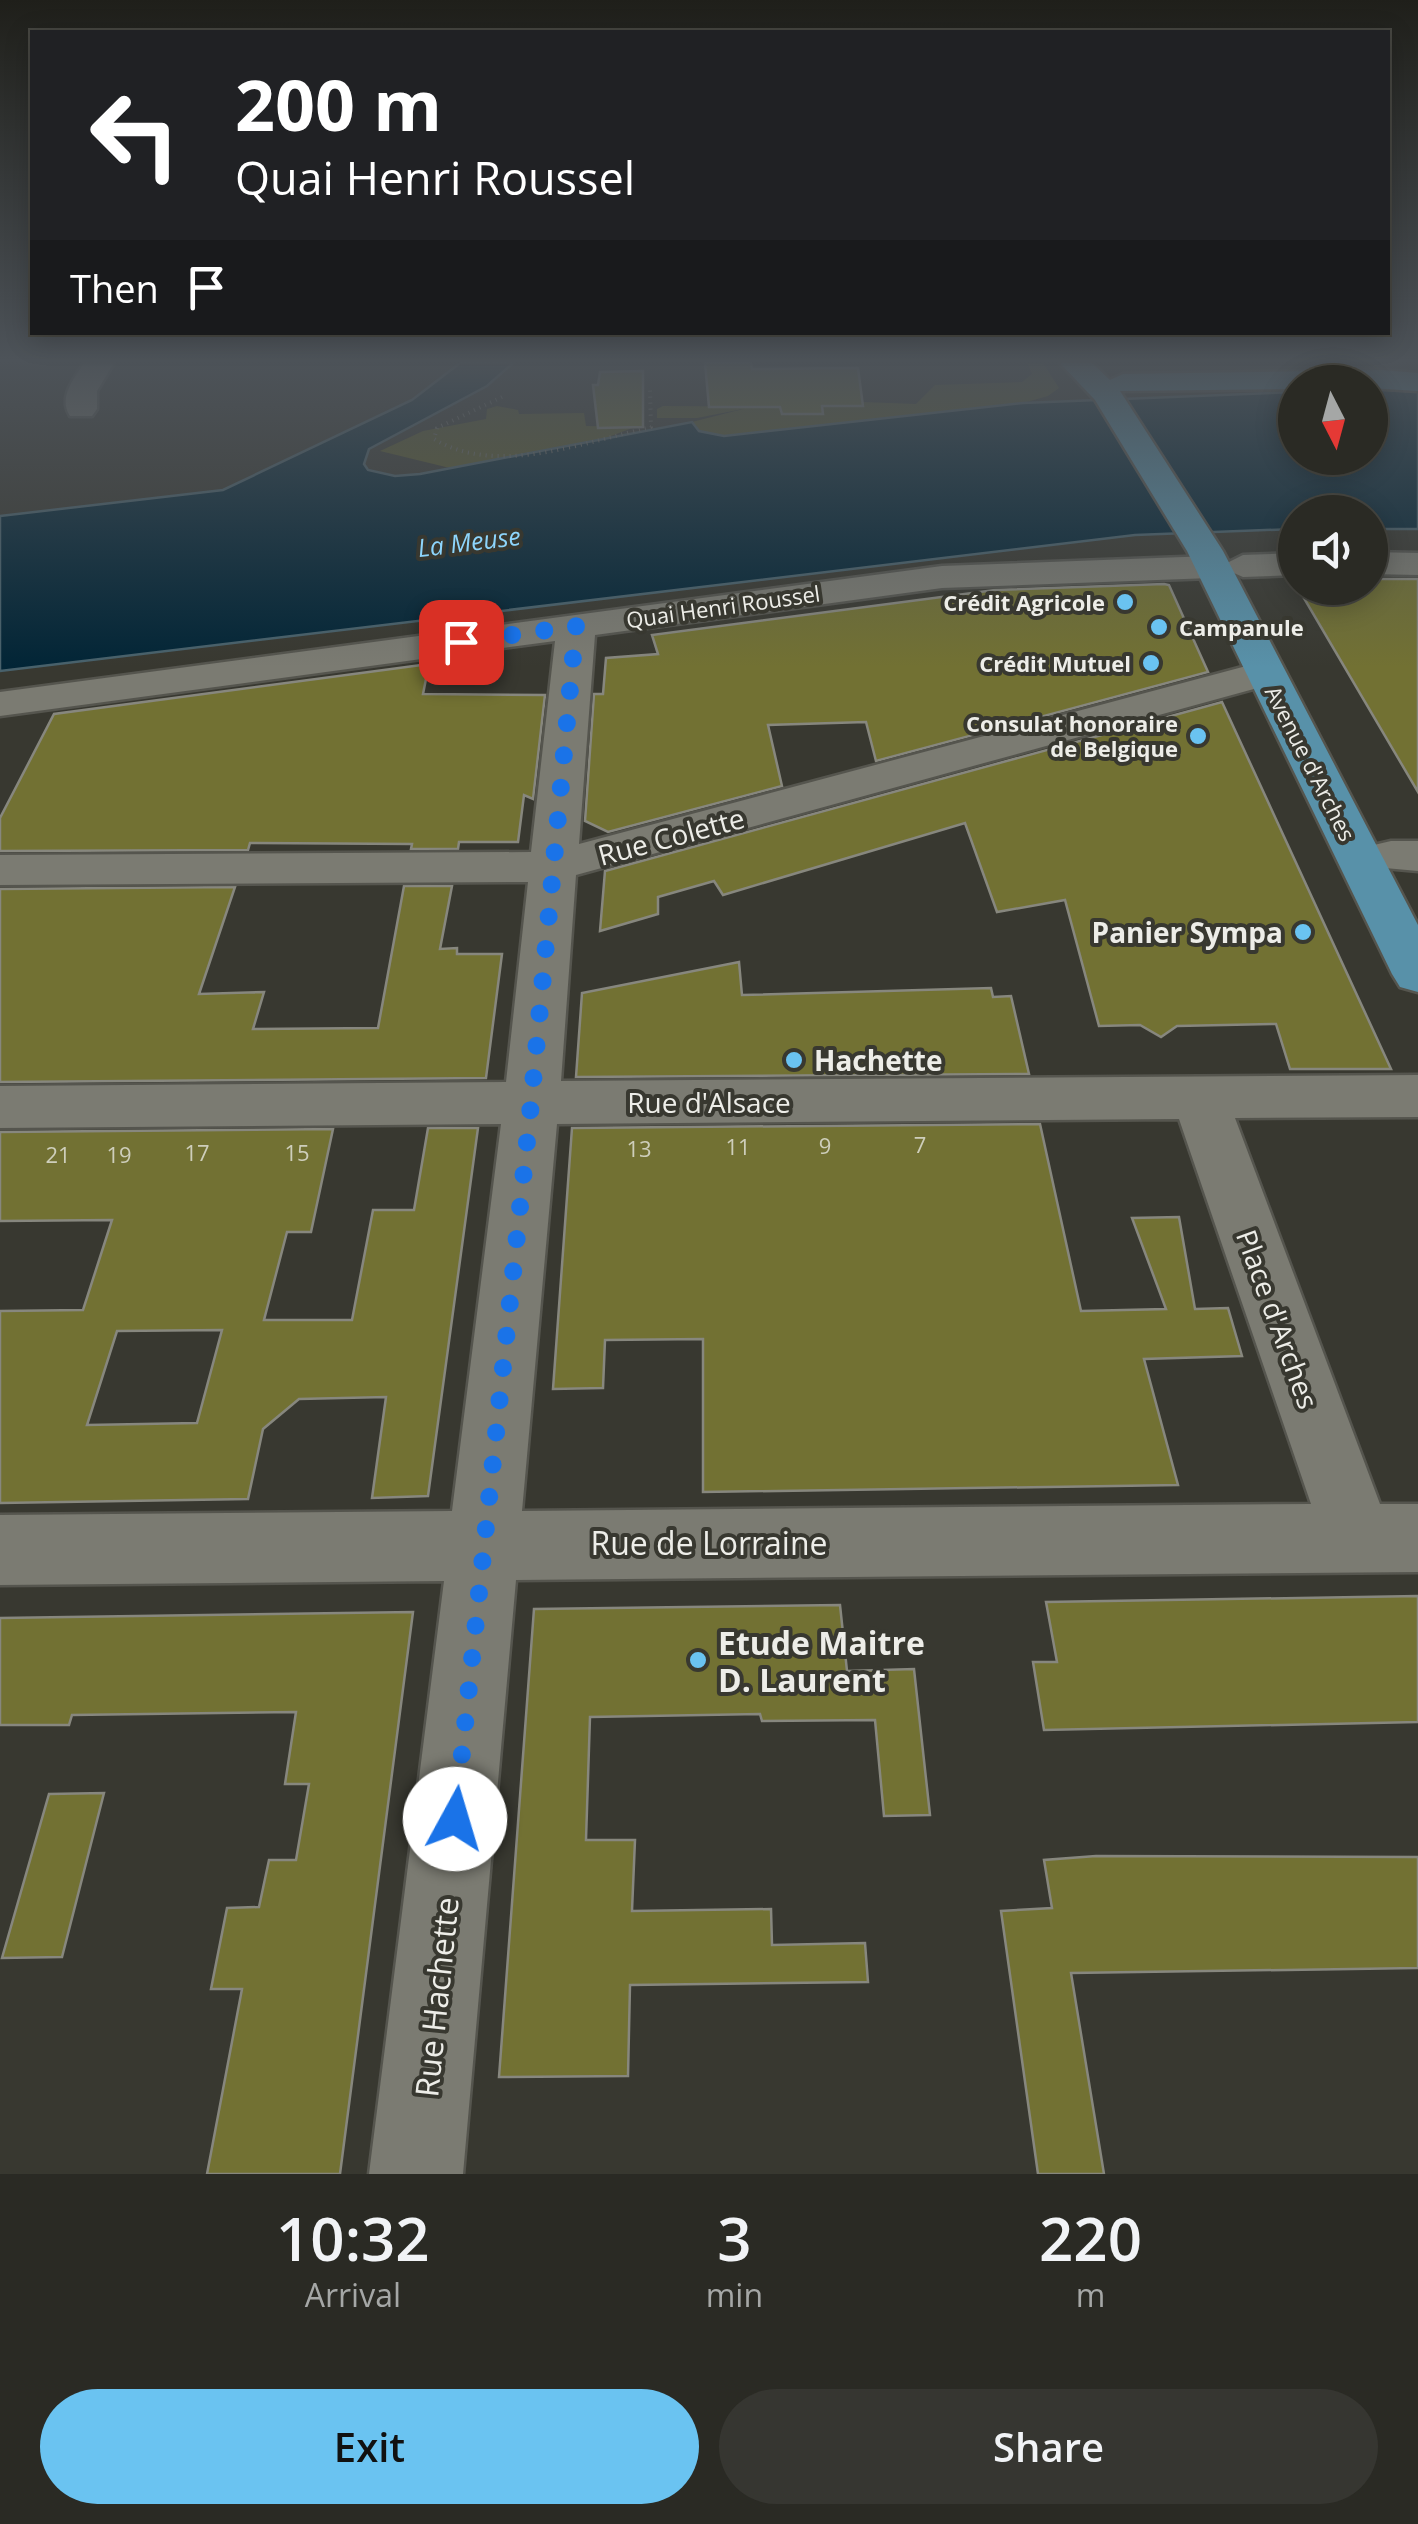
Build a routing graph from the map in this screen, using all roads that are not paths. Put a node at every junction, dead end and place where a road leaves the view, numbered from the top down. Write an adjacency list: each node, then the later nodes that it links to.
1 (1166, 464): 2 (main road)
2 (1223, 558): 3 (street, Quai Henri Roussel); 6 (street, Quai Henri Roussel); 7 (main road, Avenue d'Arches); 9 (main road, Avenue d'Arches)
3 (1278, 563)
4 (1388, 563): 5 (street)
5 (1418, 564)
6 (576, 626): 8 (street, Quai Henri Roussel); 10 (street, Rue Hachette)
7 (1265, 673): 10 (street, Rue Colette); 13 (main road, Avenue d'Arches)
8 (0, 705)
9 (1404, 856): 12 (main road, Avenue d'Arches)
10 (551, 867): 11 (street, Rue Colette); 16 (street, Rue Hachette)
11 (0, 870)
12 (1418, 907)
13 (1418, 974)
14 (1418, 1096): 15 (street, Rue d'Alsace)
15 (1200, 1098): 16 (street, Rue d'Alsace); 18 (street, Place d'Arches)
16 (531, 1104): 17 (street, Rue d'Alsace); 19 (street, Rue Hachette)
17 (0, 1107)
18 (1388, 1538): 19 (street, Rue de Lorraine)
19 (485, 1543): 20 (street, Rue de Lorraine); 21 (street, Rue Hachette)
20 (0, 1550)
21 (416, 2174)

